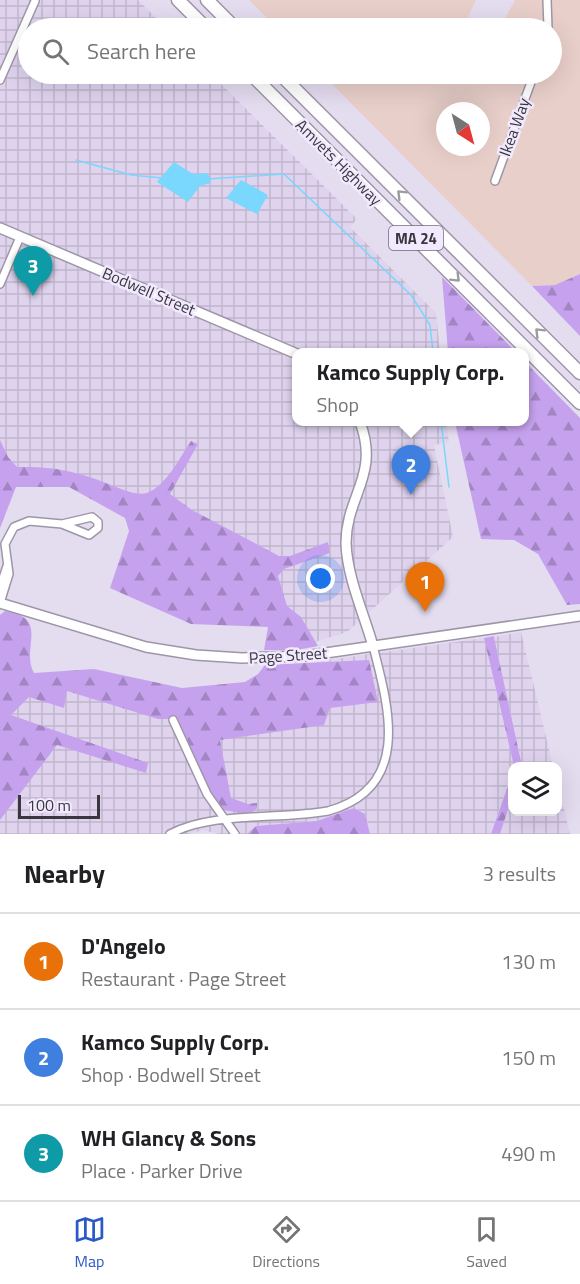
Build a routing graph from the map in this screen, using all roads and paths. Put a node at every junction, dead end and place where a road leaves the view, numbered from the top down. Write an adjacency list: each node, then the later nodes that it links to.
1 (178, 0): 6 (highway)
2 (207, 0): 7 (highway)
3 (547, 0): 8 (street)
4 (35, 1): 5 (street)
5 (27, 18)
6 (196, 18)
7 (225, 18)
8 (548, 18)
9 (18, 39): 10 (street)
10 (0, 80)
11 (261, 84): 18 (highway, Amvets Highway / MA 24, one-way to 18)
12 (290, 84): 21 (highway, Amvets Highway / MA 24, one-way to 12)
13 (530, 84): 14 (street, Ikea Way)
14 (495, 181)
15 (0, 228): 16 (main road, Bodwell Street)
16 (20, 237): 17 (street); 19 (main road, Bodwell Street)
17 (0, 284)
18 (525, 348)
19 (292, 352)
20 (529, 352): 22 (highway, Amvets Highway / MA 24, one-way to 22)
21 (580, 373)
22 (580, 403)
23 (361, 426): 31 (main road)
24 (81, 519): 25 (street); 26 (street); 26 (street)
25 (62, 524): 26 (street); 27 (street)
26 (79, 531)
27 (7, 563): 28 (street); 29 (street)
28 (0, 587)
29 (0, 603): 31 (main road, Page Street)
30 (580, 616): 31 (main road, Page Street)
31 (373, 646): 33 (street)
32 (173, 720): 33 (street)
33 (225, 821): 34 (street); 35 (street)
34 (170, 834)
35 (235, 834)

